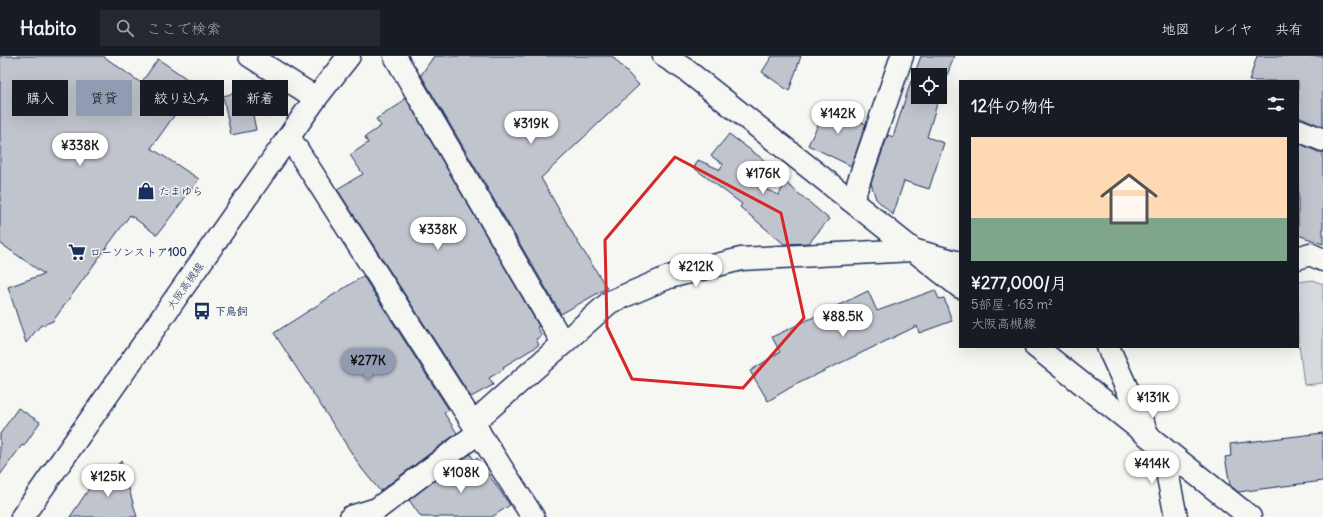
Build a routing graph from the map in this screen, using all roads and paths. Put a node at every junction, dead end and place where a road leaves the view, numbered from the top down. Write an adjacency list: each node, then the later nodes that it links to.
1 (250, 56): 6 (street)
2 (349, 56): 6 (street, 大阪高槻線)
3 (395, 56): 16 (street)
4 (664, 56): 10 (street)
5 (902, 56): 10 (street)
6 (316, 98): 8 (street, 大阪高槻線)
7 (1299, 130): 9 (street)
8 (290, 137): 19 (street); 21 (street, 大阪高槻線)
9 (1323, 140)
10 (852, 201): 11 (street)
11 (913, 250): 14 (street); 15 (street); 16 (street)
12 (1299, 258): 13 (street)
13 (1323, 260)
14 (959, 263)
15 (959, 286)
16 (563, 343): 19 (street)
17 (1037, 348): 20 (street)
18 (1109, 348): 20 (street)
19 (476, 427): 22 (street); 23 (street)
20 (1156, 442): 24 (street); 25 (street)
21 (22, 517)
22 (351, 517)
23 (533, 517)
24 (1176, 517)
25 (1250, 517)

